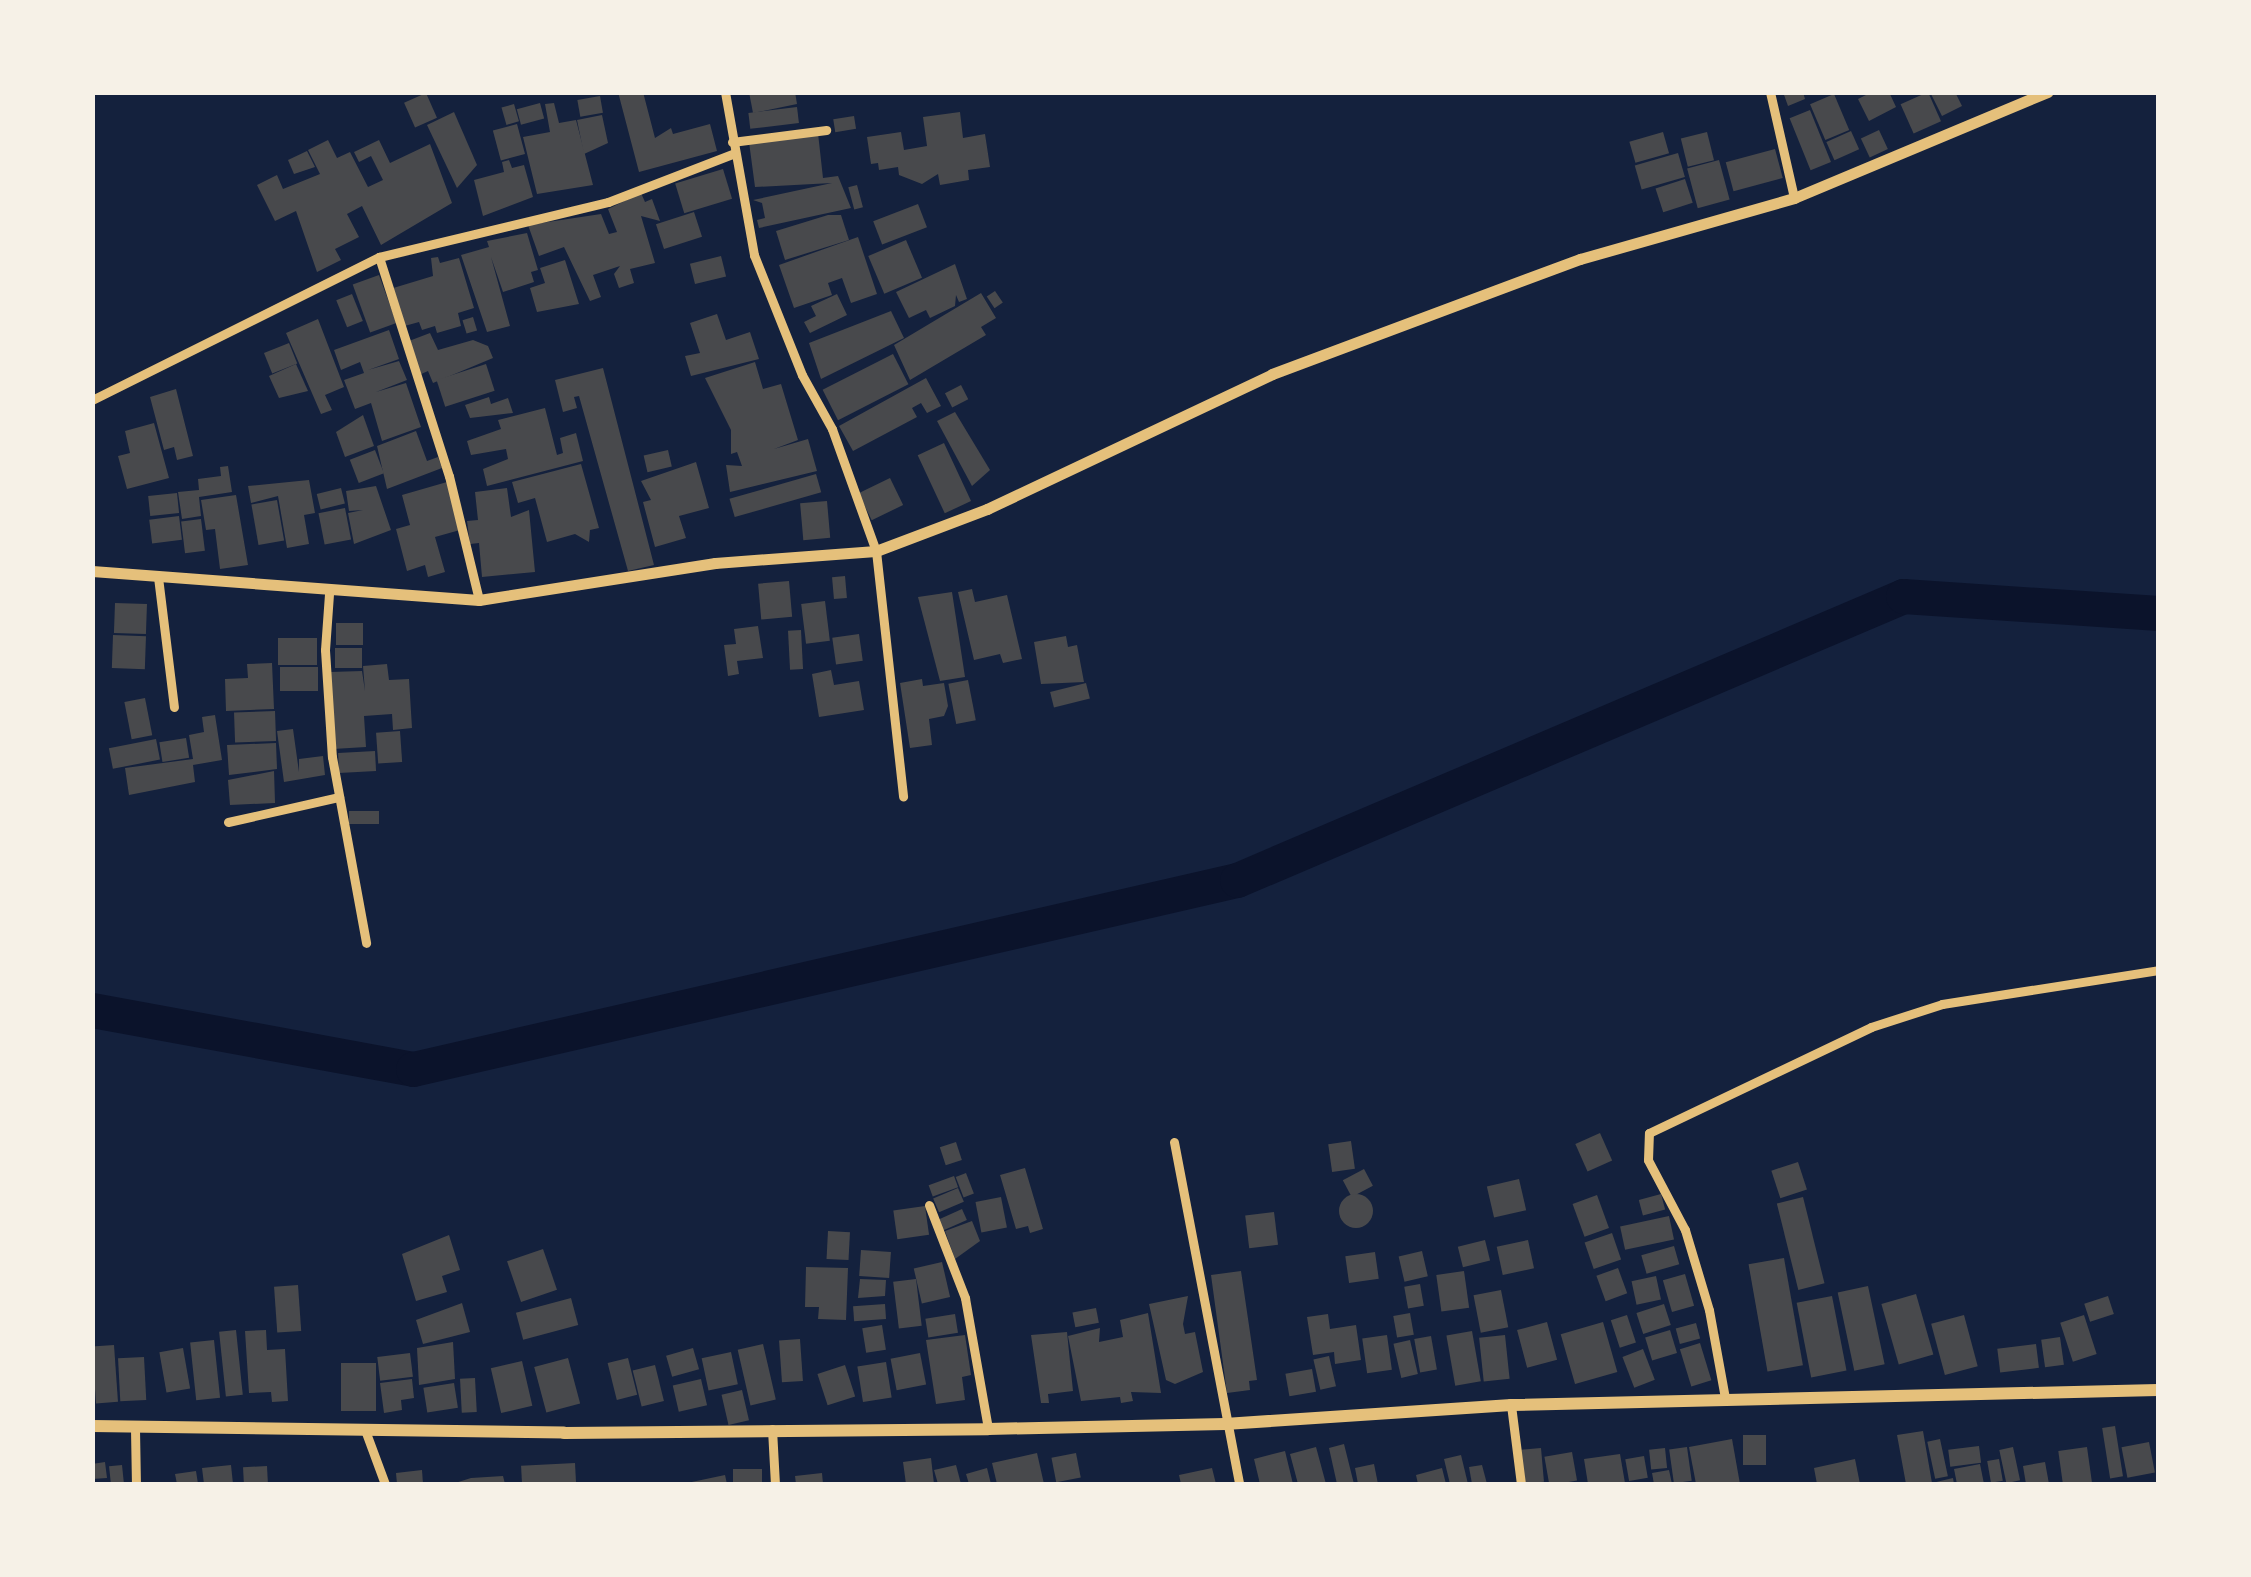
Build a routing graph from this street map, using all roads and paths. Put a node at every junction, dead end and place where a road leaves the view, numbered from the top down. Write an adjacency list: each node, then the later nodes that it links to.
1 (726, 92): 5 (street)
2 (1770, 92): 6 (street)
3 (2048, 92): 6 (street)
4 (826, 130): 5 (street)
5 (734, 148): 7 (street); 9 (street)
6 (1794, 198): 9 (street)
7 (379, 257): 8 (street); 13 (street)
8 (92, 400)
9 (876, 550): 13 (street); 16 (street)
10 (92, 571): 11 (street)
11 (158, 577): 12 (street); 14 (street)
12 (328, 594): 13 (street); 15 (street)
13 (478, 600)
14 (174, 708)
15 (339, 797): 17 (street); 18 (street)
16 (903, 797)
17 (228, 822)
18 (366, 942)
19 (2158, 970): 23 (street)
20 (1174, 1142): 25 (street)
21 (930, 1205): 29 (street)
22 (2158, 1390): 23 (main road)
23 (1725, 1398): 24 (main road)
24 (1511, 1405): 25 (main road); 35 (street)
25 (1224, 1424): 29 (main road); 34 (street)
26 (92, 1426): 27 (main road)
27 (135, 1428): 30 (main road); 31 (street)
28 (772, 1429): 29 (main road); 30 (main road); 33 (street)
29 (988, 1429)
30 (365, 1430): 32 (street)
31 (136, 1484)
32 (385, 1484)
33 (775, 1484)
34 (1239, 1484)
35 (1521, 1484)

